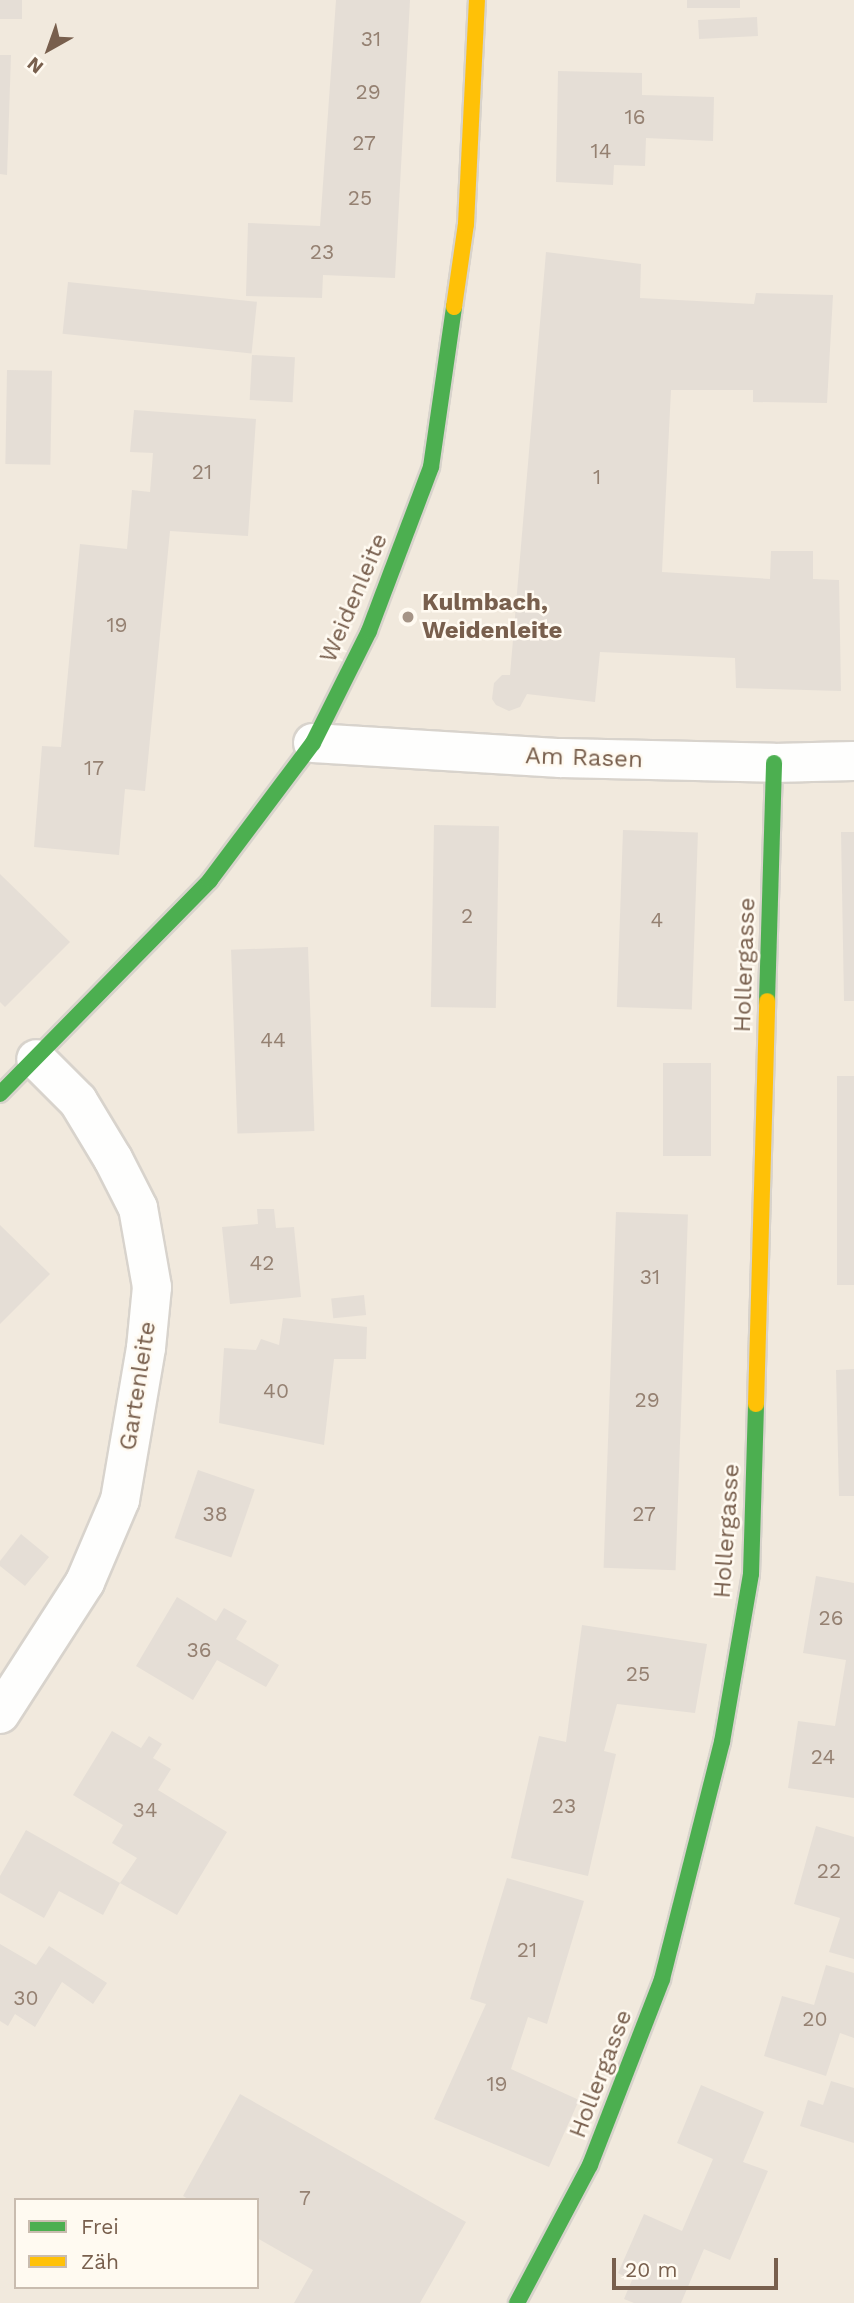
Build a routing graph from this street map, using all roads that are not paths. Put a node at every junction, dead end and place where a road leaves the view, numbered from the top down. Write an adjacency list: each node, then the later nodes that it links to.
1 (477, 0): 2 (street, Weidenleite)
2 (313, 743): 4 (street, Am Rasen); 5 (street, Weidenleite)
3 (854, 761): 4 (street, Am Rasen)
4 (774, 763): 8 (street, Hollergasse)
5 (36, 1059): 6 (street, Weidenleite); 7 (street, Gartenleite)
6 (0, 1094)
7 (0, 1714)
8 (517, 2303)

